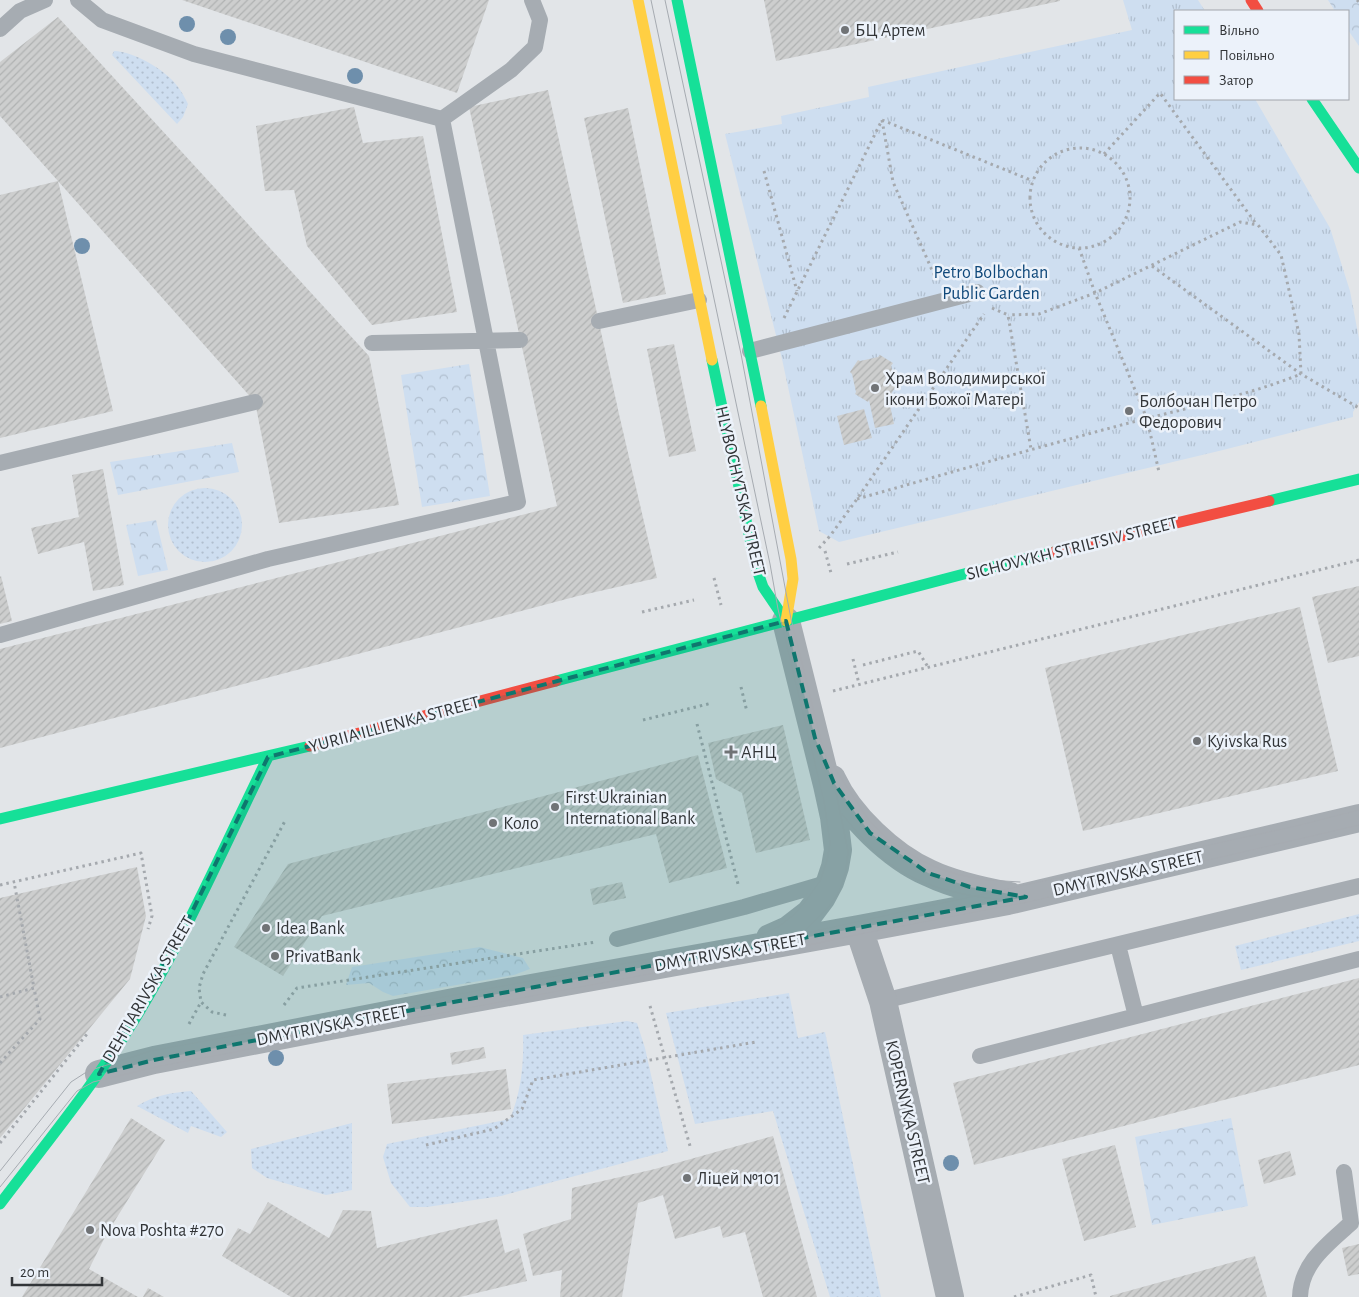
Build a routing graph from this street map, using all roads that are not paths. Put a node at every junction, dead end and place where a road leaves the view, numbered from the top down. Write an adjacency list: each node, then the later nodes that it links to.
1 (45, 0): 6 (lane)
2 (78, 0): 8 (lane)
3 (532, 0): 8 (lane)
4 (638, 0): 11 (main road, HLYBOCHYTSKA STREET)
5 (677, 0): 16 (main road, HLYBOCHYTSKA STREET)
6 (0, 29)
7 (1313, 100): 9 (main road)
8 (442, 119): 13 (lane)
9 (1357, 170)
10 (977, 292): 16 (lane)
11 (699, 300): 12 (lane); 20 (main road, HLYBOCHYTSKA STREET)
12 (599, 321)
13 (486, 340): 14 (lane); 15 (lane); 21 (lane)
14 (520, 340)
15 (372, 343)
16 (750, 351): 20 (main road, HLYBOCHYTSKA STREET)
17 (255, 402): 18 (lane)
18 (0, 463)
19 (1359, 479): 20 (main road, SICHOVYKH STRILTSIV STREET)
20 (786, 621): 22 (street); 23 (main road, YURIIA ILLIENKA STREET)
21 (0, 635)
22 (815, 738): 26 (street); 28 (street)
23 (268, 757): 25 (main road, YURIIA ILLIENKA STREET); 37 (main road, DEHTIARIVSKA STREET)
24 (1359, 818): 28 (street, DMYTRIVSKA STREET)
25 (0, 820)
26 (830, 882): 30 (lane); 32 (street)
27 (1359, 886): 31 (lane)
28 (1026, 896): 29 (street, DMYTRIVSKA STREET)
29 (859, 930): 32 (street, DMYTRIVSKA STREET); 34 (street, KOPERNYKA STREET)
30 (616, 939)
31 (1118, 945): 34 (lane); 35 (lane)
32 (746, 949): 37 (street, DMYTRIVSKA STREET)
33 (1359, 959): 35 (lane)
34 (883, 1001): 40 (street, KOPERNYKA STREET)
35 (1136, 1016): 36 (lane)
36 (980, 1056)
37 (100, 1074): 39 (main road, DEHTIARIVSKA STREET)
38 (1344, 1172): 41 (lane)
39 (0, 1204)
40 (950, 1297)
41 (1300, 1297)

